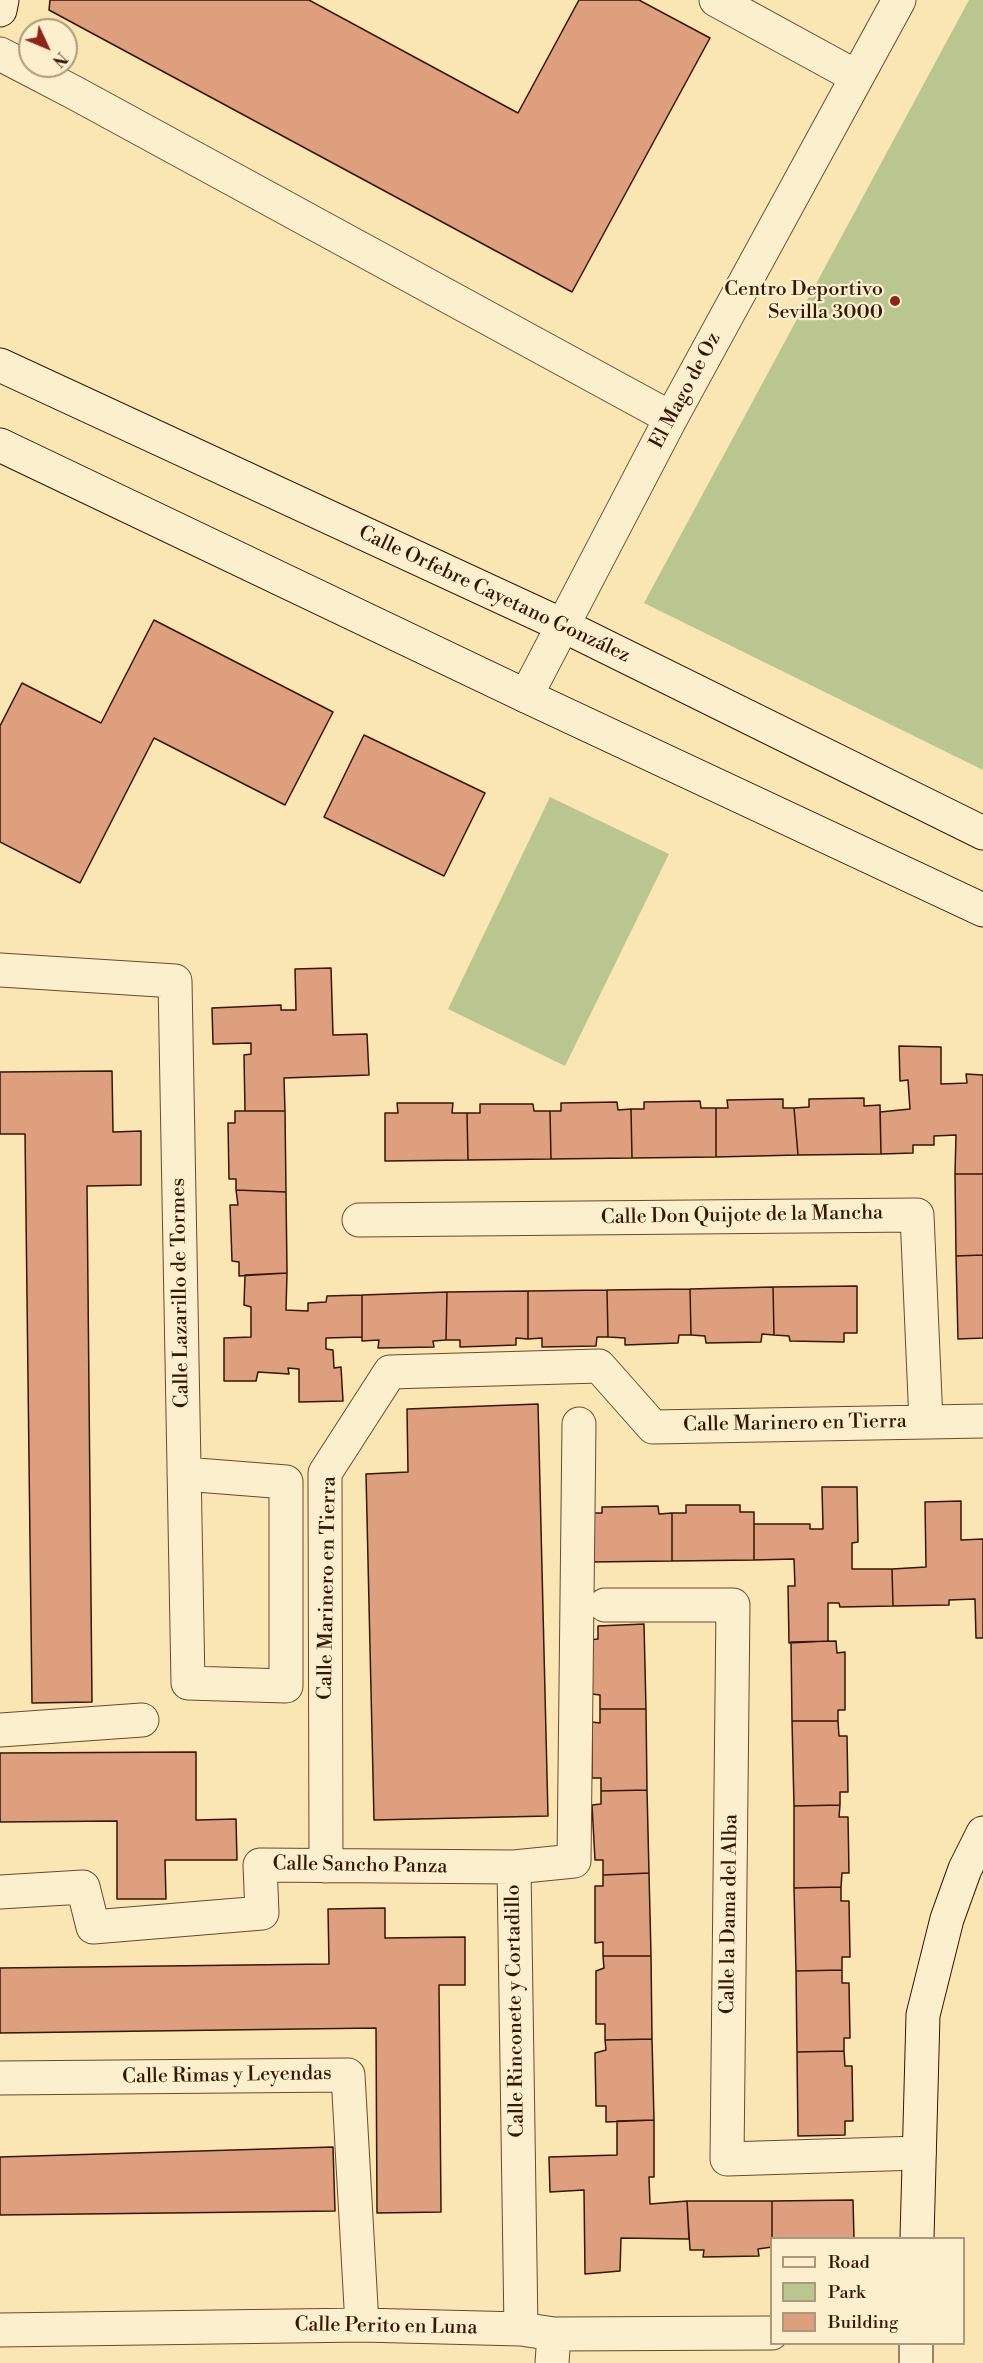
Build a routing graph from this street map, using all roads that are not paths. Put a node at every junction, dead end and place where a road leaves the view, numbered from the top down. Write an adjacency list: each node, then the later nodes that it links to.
1 (2, 0): 4 (street)
2 (716, 0): 6 (street)
3 (898, 0): 6 (street, El Mago de Oz)
4 (0, 10)
5 (0, 54): 8 (street)
6 (857, 77): 8 (street, El Mago de Oz)
7 (0, 365): 10 (street, Calle Orfebre Cayetano González)
8 (671, 418): 10 (street, El Mago de Oz)
9 (0, 446): 11 (street)
10 (562, 626): 11 (street, El Mago de Oz); 12 (street, Calle Orfebre Cayetano González)
11 (526, 696): 13 (street)
12 (983, 833)
13 (983, 910)
14 (0, 969): 19 (street, Calle Lazarillo de Tormes)
15 (359, 1220): 17 (street, Calle Don Quijote de la Mancha)
16 (983, 1421): 17 (street, Calle Marinero en Tierra)
17 (926, 1422): 24 (street, Calle Marinero en Tierra)
18 (579, 1424): 25 (street, Calle Rinconete y Cortadillo)
19 (184, 1474): 19 (street, Calle Lazarillo de Tormes)
20 (605, 1605): 30 (street, Calle la Dama del Alba)
21 (142, 1720): 22 (street)
22 (0, 1730)
23 (983, 1833): 28 (street)
24 (326, 1866): 25 (street, Calle Sancho Panza); 26 (street, Calle Sancho Panza)
25 (514, 1867): 33 (street, Calle Rinconete y Cortadillo)
26 (0, 1892)
27 (983, 1900): 28 (street)
28 (947, 1918): 30 (street)
29 (0, 2078): 32 (street, Calle Rimas y Leyendas)
30 (919, 2153): 31 (street)
31 (917, 2237)
32 (362, 2325): 33 (street, Calle Perito en Luna); 34 (street, Calle Perito en Luna)
33 (521, 2329): 37 (street, Calle Perito en Luna)
34 (0, 2330)
35 (770, 2333): 37 (street, Calle Perito en Luna)
36 (916, 2345): 38 (street)
37 (553, 2349)
38 (916, 2363)

